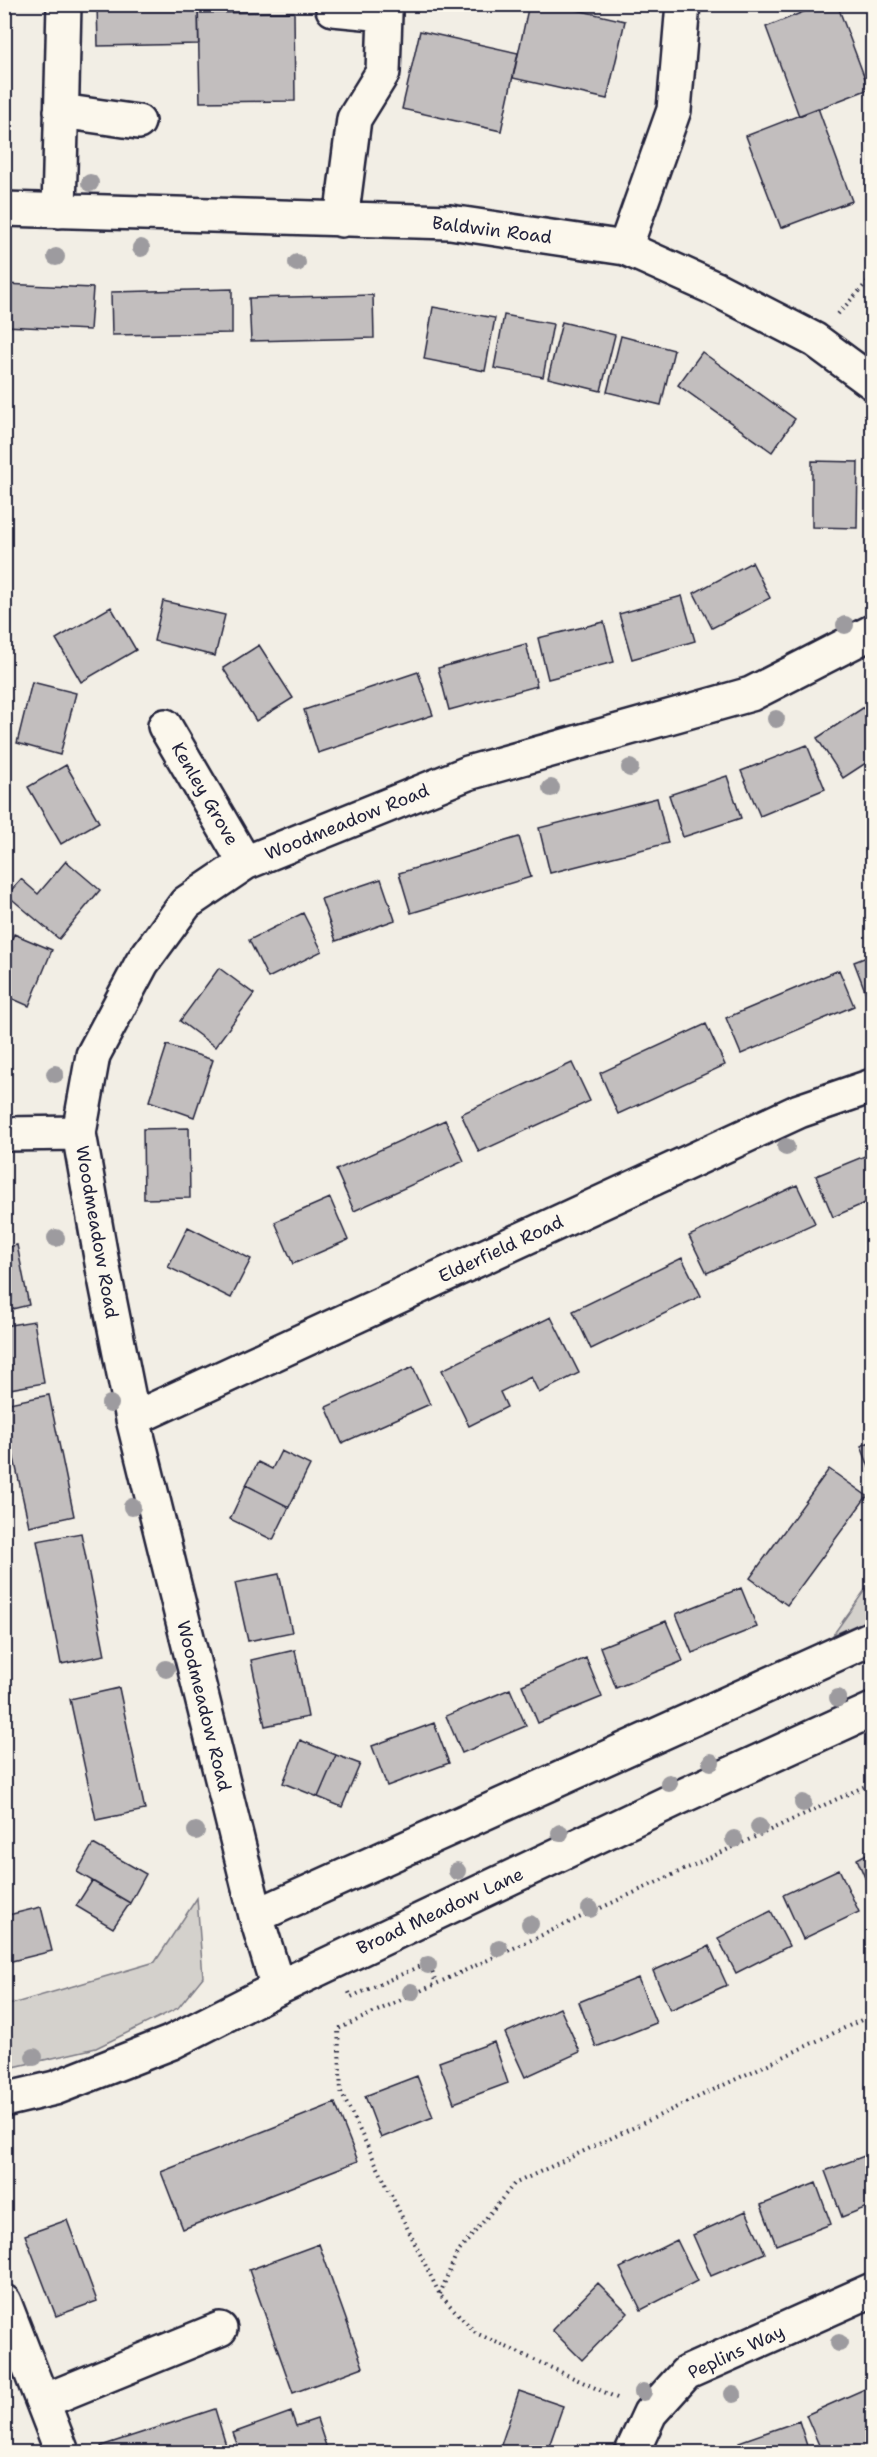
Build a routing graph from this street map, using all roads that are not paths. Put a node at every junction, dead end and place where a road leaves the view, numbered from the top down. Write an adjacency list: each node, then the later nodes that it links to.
1 (64, 4): 4 (street)
2 (682, 4): 9 (street)
3 (333, 9): 8 (street)
4 (61, 111): 5 (street); 7 (street)
5 (138, 122)
6 (4, 209): 7 (street, Baldwin Road)
7 (59, 211): 8 (street, Baldwin Road)
8 (341, 220): 9 (street, Baldwin Road)
9 (625, 248): 10 (street, Baldwin Road)
10 (873, 382)
11 (873, 632): 13 (street, Woodmeadow Road)
12 (165, 726): 13 (street, Kenley Grove)
13 (245, 863): 15 (street, Woodmeadow Road)
14 (873, 1086): 17 (street, Elderfield Road)
15 (79, 1132): 16 (street); 17 (street, Woodmeadow Road)
16 (4, 1134)
17 (133, 1419): 20 (street, Woodmeadow Road)
18 (873, 1638): 20 (street)
19 (873, 1710): 21 (street, Broad Meadow Lane)
20 (256, 1916): 21 (street, Woodmeadow Road)
21 (278, 1988): 22 (street, Broad Meadow Lane)
22 (4, 2100)
23 (873, 2290): 28 (street, Peplins Way)
24 (4, 2302): 26 (street)
25 (220, 2329): 26 (street)
26 (44, 2401): 27 (street)
27 (62, 2452)
28 (632, 2452)

